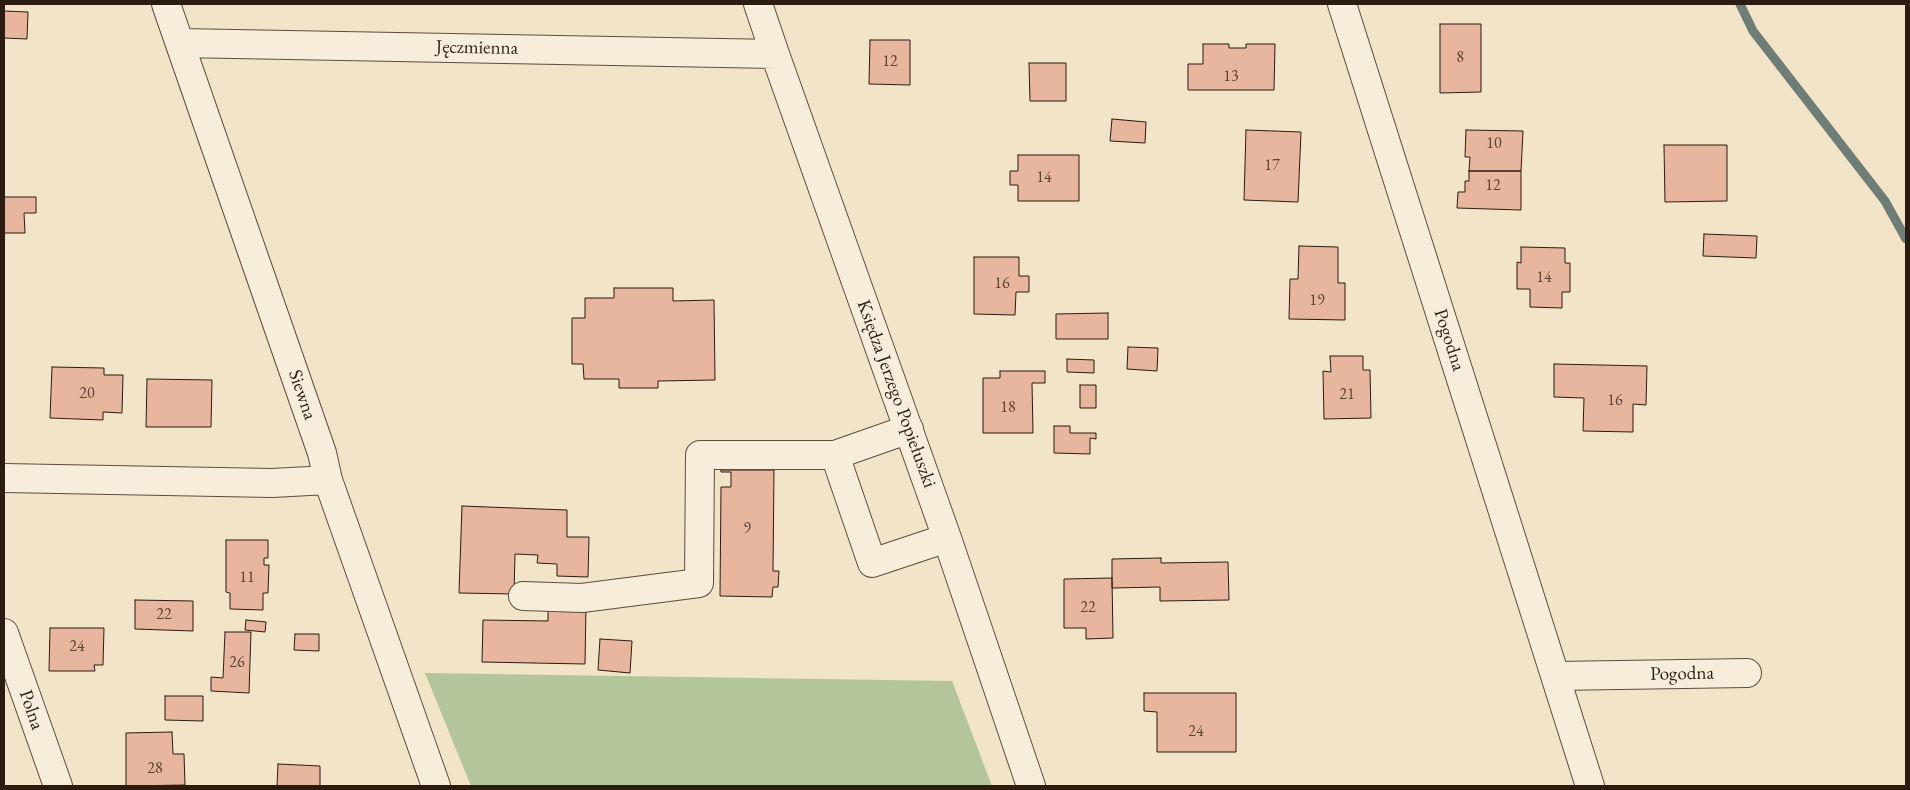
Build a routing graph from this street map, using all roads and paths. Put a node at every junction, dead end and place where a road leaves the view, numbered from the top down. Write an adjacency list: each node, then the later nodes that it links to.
1 (166, 4): 4 (street, Siewna)
2 (758, 4): 5 (street, Księdza Jerzego Popiełuszki)
3 (1342, 4): 14 (street, Pogodna)
4 (180, 43): 5 (street, Jęczmienna); 9 (street, Siewna)
5 (774, 54): 6 (street, Księdza Jerzego Popiełuszki)
6 (909, 429): 7 (street); 10 (street, Księdza Jerzego Popiełuszki)
7 (835, 455): 10 (street); 11 (street)
8 (4, 478): 9 (street)
9 (328, 480): 16 (street, Siewna)
10 (948, 538): 17 (street, Księdza Jerzego Popiełuszki)
11 (523, 596)
12 (4, 633): 15 (street, Polna)
13 (1747, 673): 14 (street, Pogodna)
14 (1556, 676): 18 (street, Pogodna)
15 (58, 786)
16 (436, 786)
17 (1031, 786)
18 (1590, 786)

